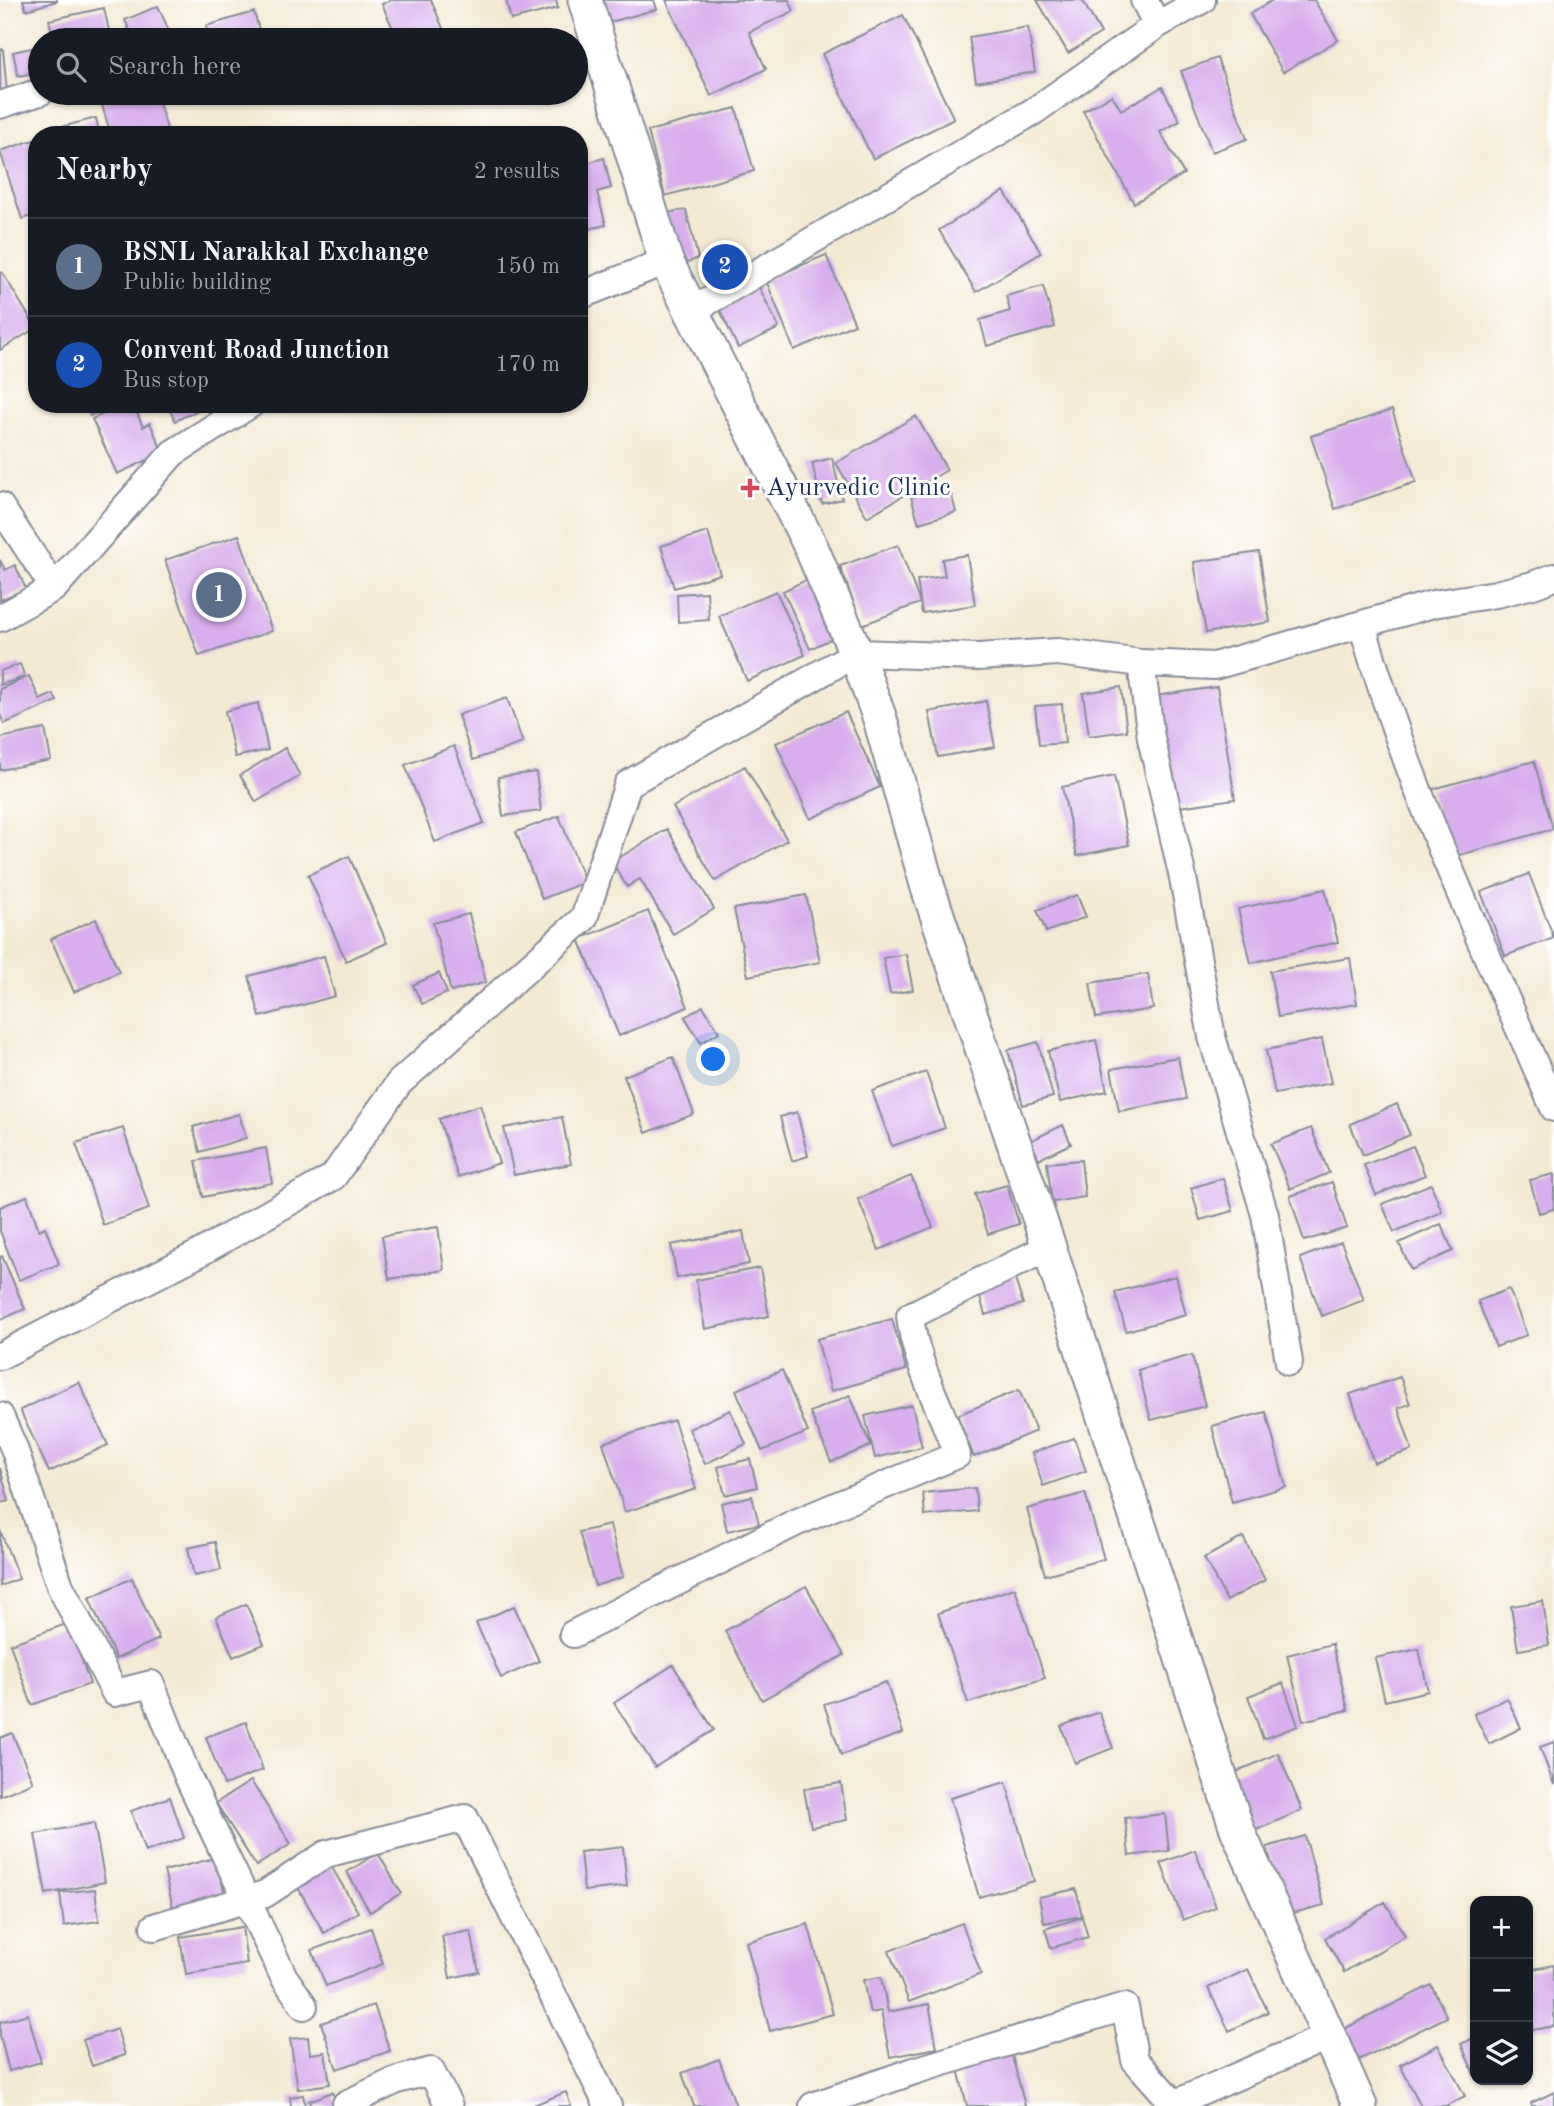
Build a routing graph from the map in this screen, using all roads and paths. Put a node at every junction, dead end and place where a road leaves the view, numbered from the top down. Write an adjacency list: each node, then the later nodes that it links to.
1 (585, 0): 7 (street)
2 (1144, 0): 4 (street)
3 (1202, 0): 4 (street)
4 (1157, 25): 9 (street)
5 (28, 96): 6 (street)
6 (0, 105)
7 (666, 261): 8 (street); 9 (street)
8 (588, 292)
9 (690, 312): 16 (street)
10 (237, 413): 13 (street)
11 (0, 506): 13 (street)
12 (1554, 577): 15 (street)
13 (54, 589): 14 (street)
14 (0, 618)
15 (1363, 624): 17 (street); 18 (street)
16 (856, 653): 17 (street); 19 (street); 20 (street)
17 (1141, 663): 21 (street)
18 (1554, 1108)
19 (1049, 1247): 23 (street); 27 (street)
20 (0, 1356)
21 (1289, 1362)
22 (0, 1416): 24 (street)
23 (573, 1634)
24 (249, 1900): 25 (street); 26 (street); 30 (street)
25 (154, 1927)
26 (304, 2006)
27 (1329, 2036): 31 (street); 32 (street)
28 (346, 2104): 29 (street)
29 (449, 2106)
30 (608, 2106)
31 (813, 2106)
32 (1360, 2106)

